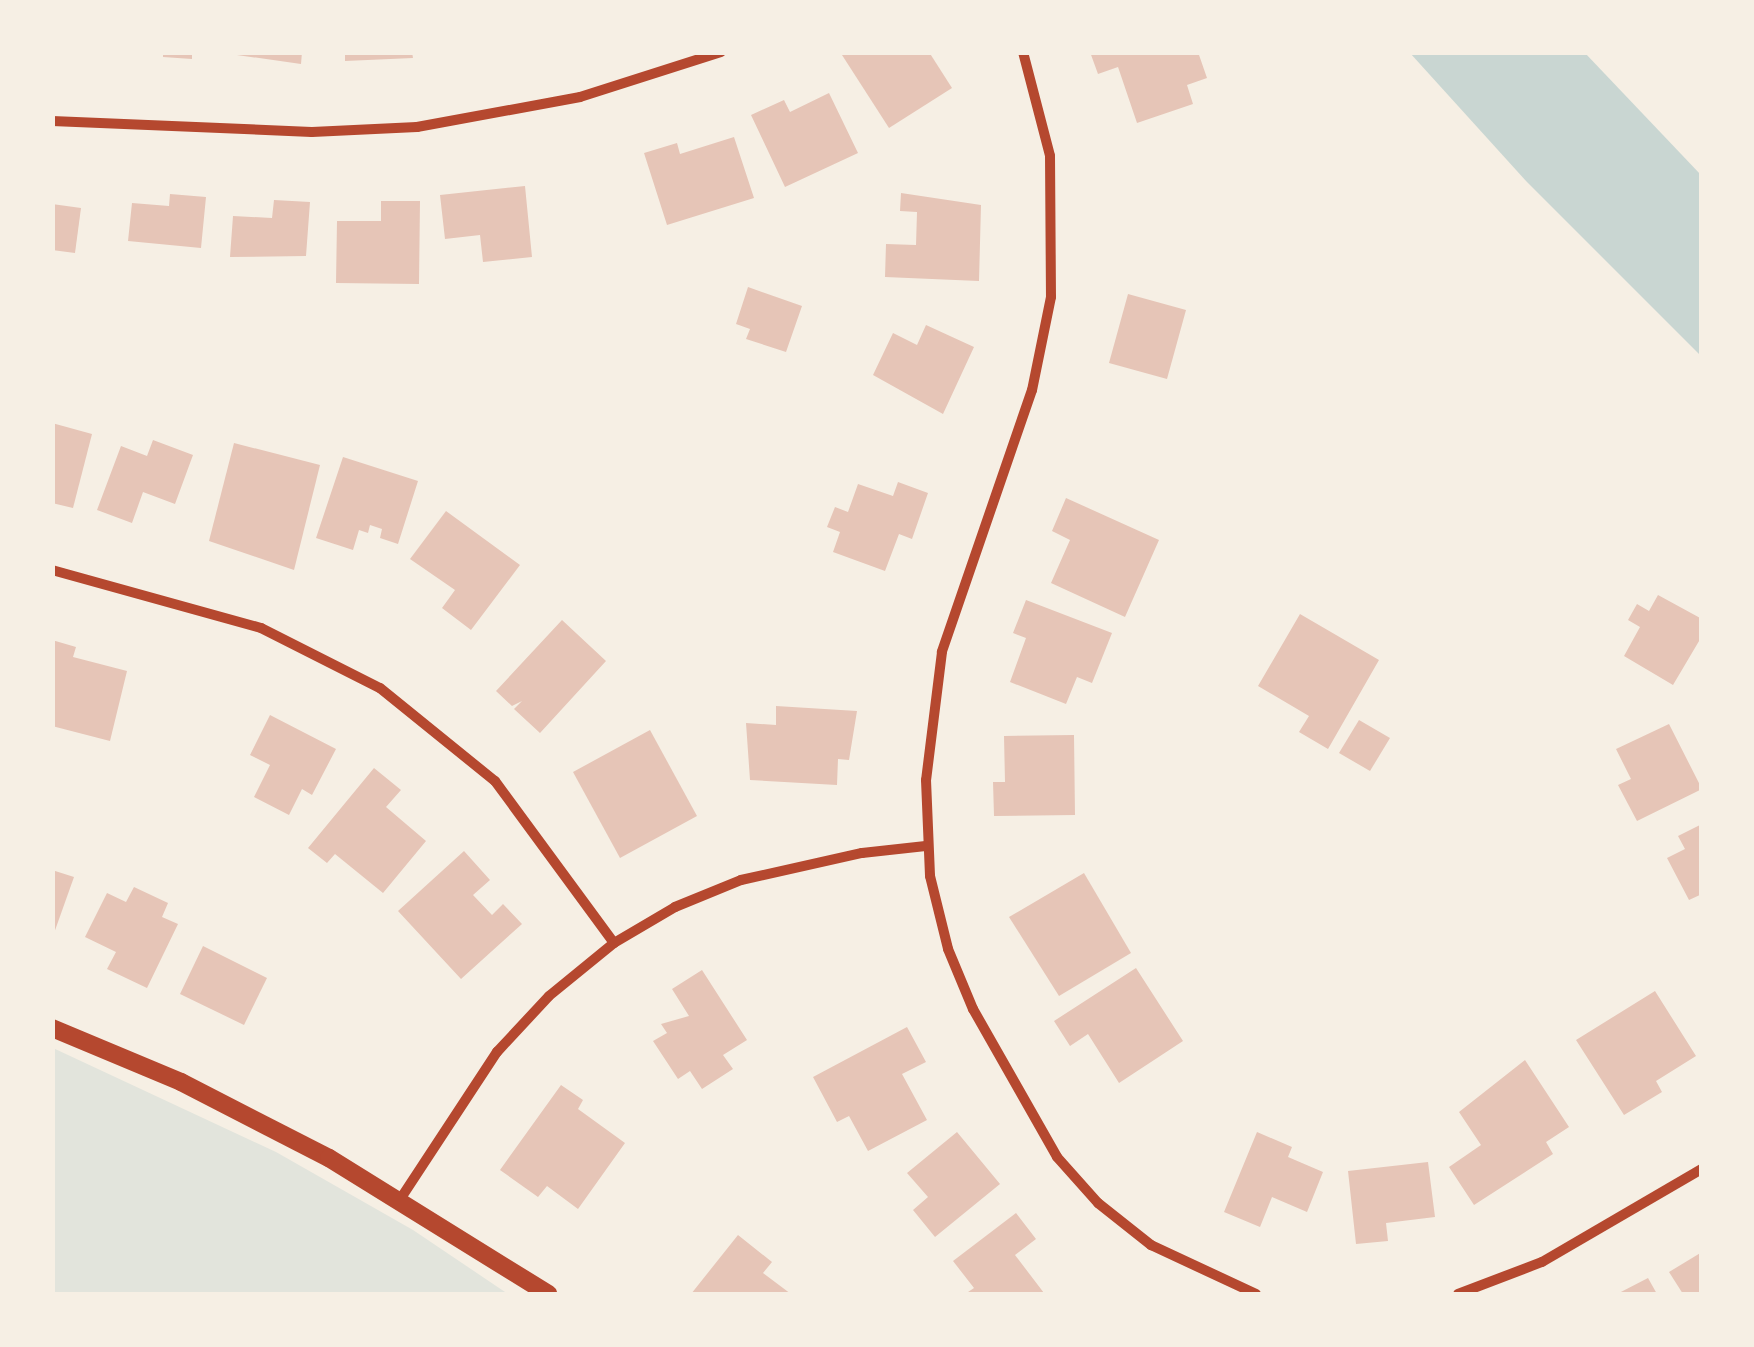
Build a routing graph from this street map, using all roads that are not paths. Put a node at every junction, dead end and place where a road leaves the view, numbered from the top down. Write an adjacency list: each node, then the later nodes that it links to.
1 (721, 52): 3 (street)
2 (1023, 52): 5 (street)
3 (52, 121)
4 (52, 570): 6 (street)
5 (926, 846): 6 (street); 11 (street)
6 (614, 943): 9 (street)
7 (52, 1028): 9 (street)
8 (1702, 1168): 12 (street)
9 (401, 1198): 10 (street)
10 (548, 1294)
11 (1256, 1294)
12 (1458, 1294)

